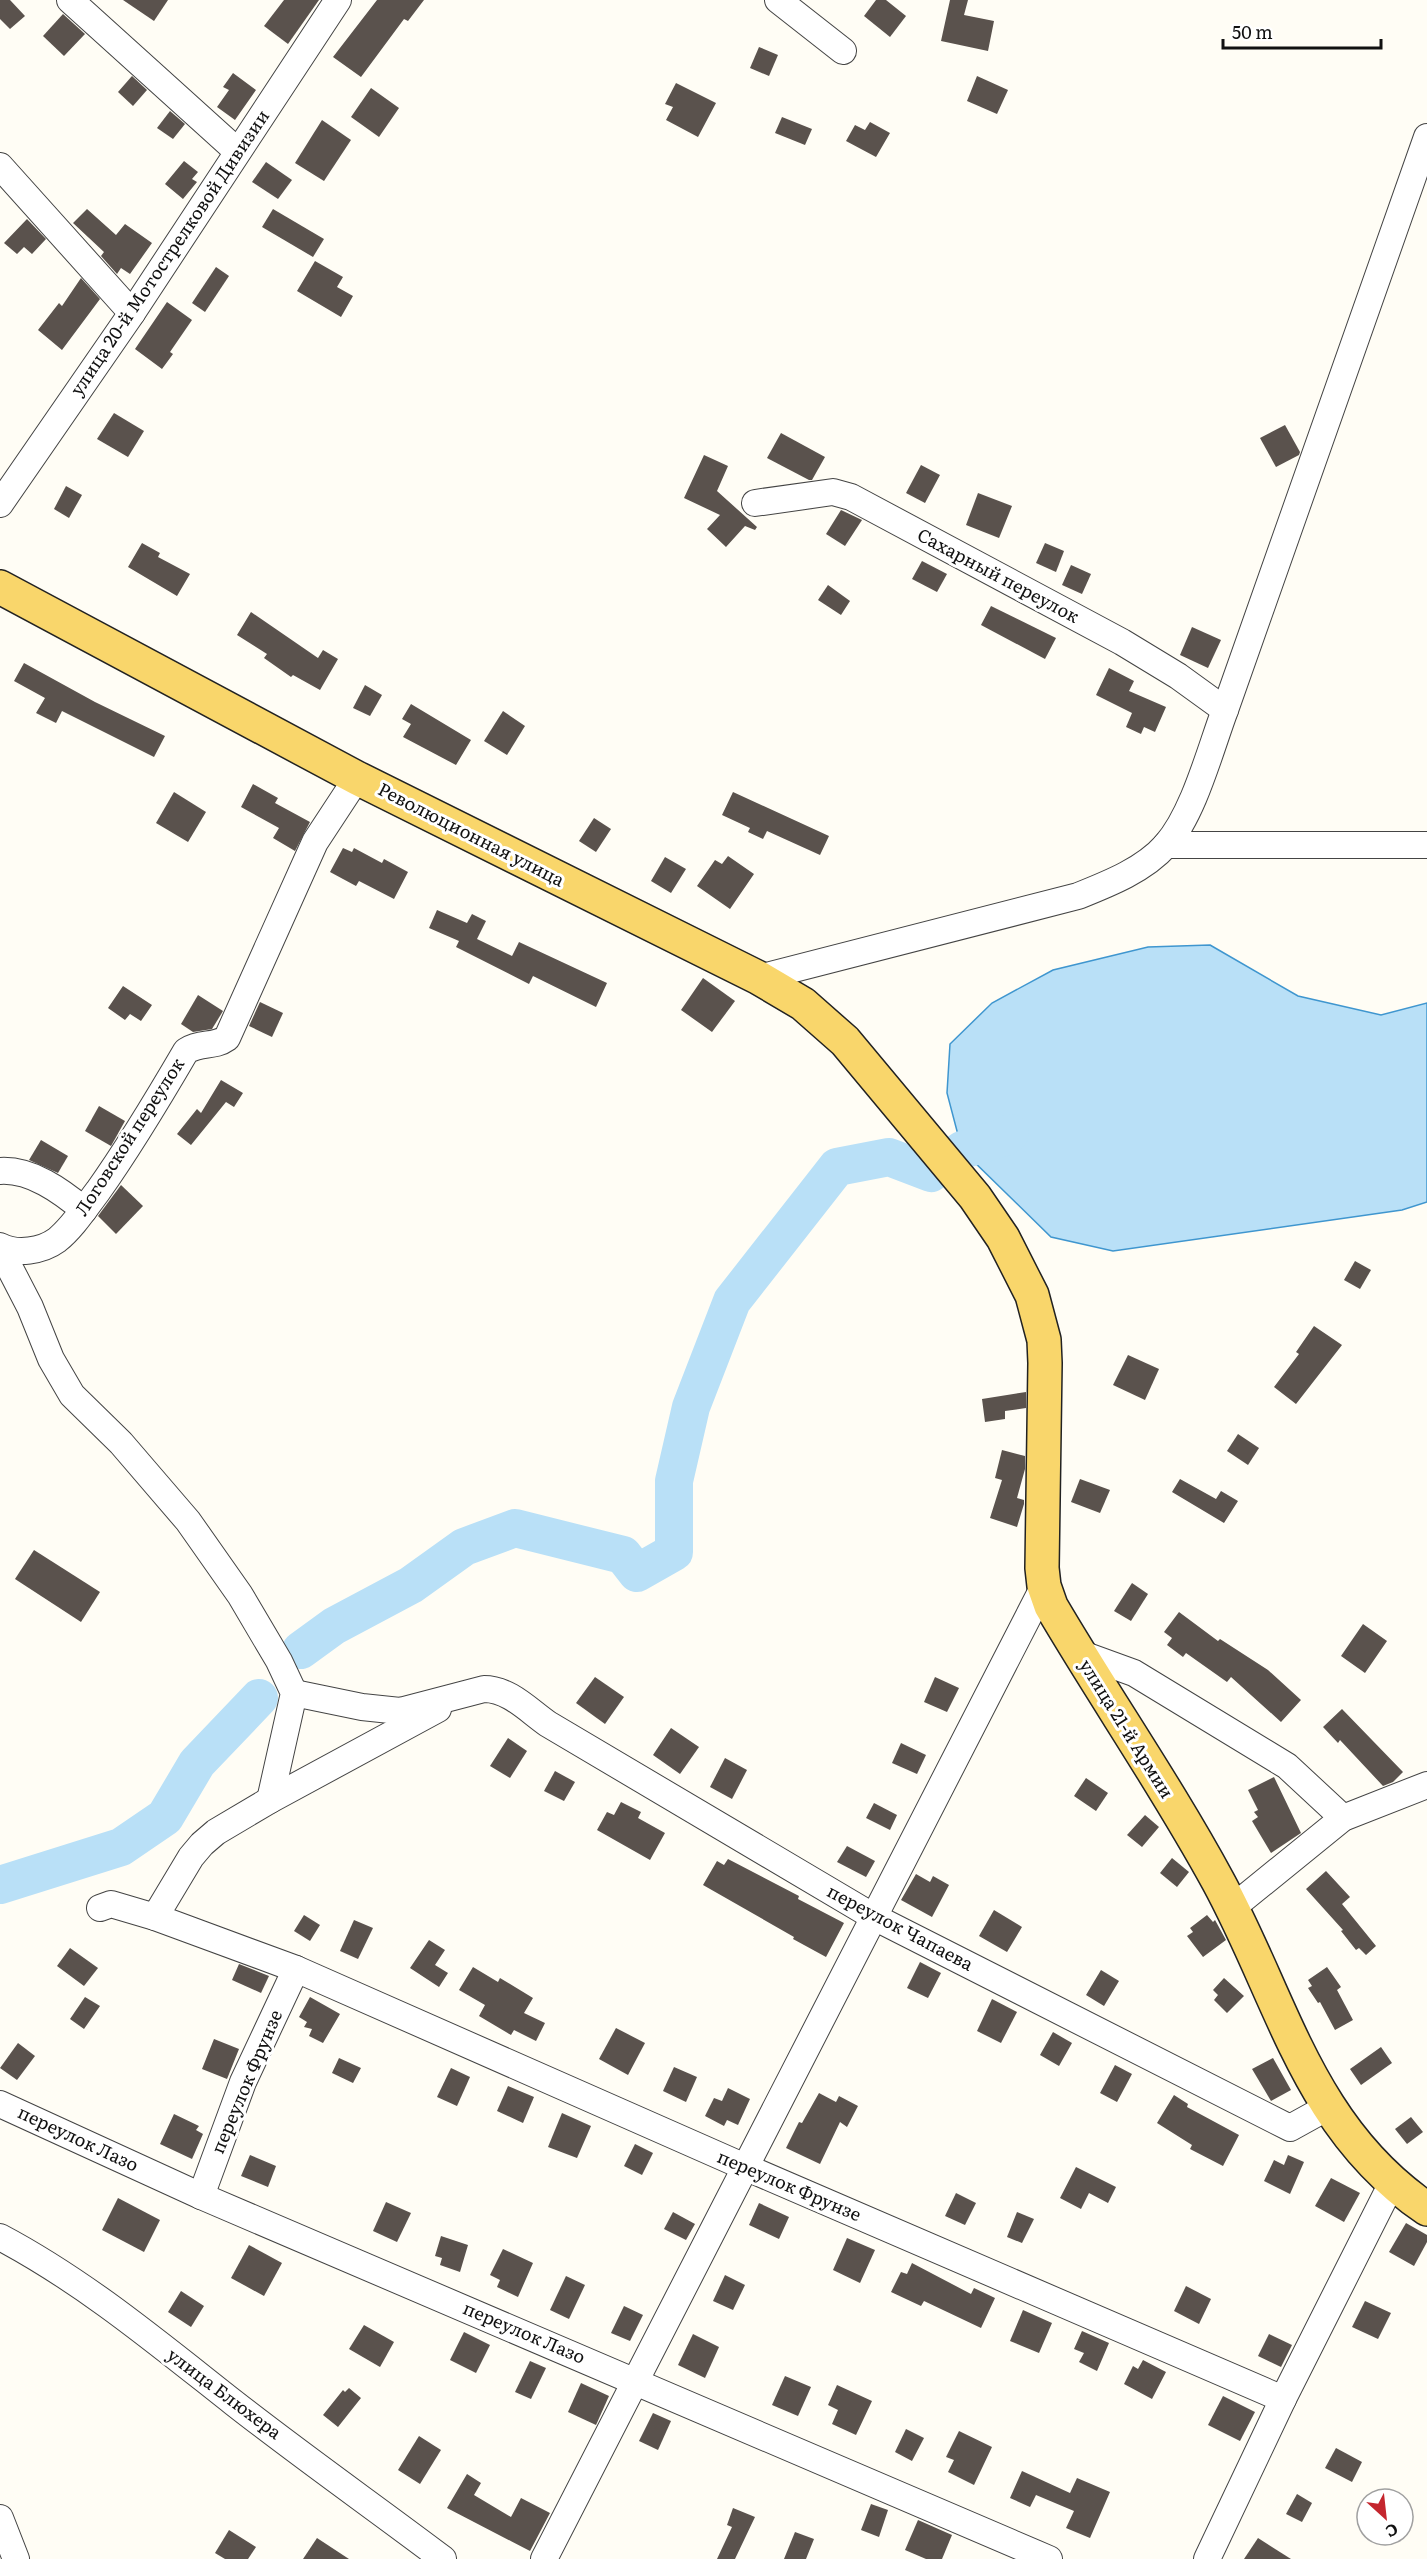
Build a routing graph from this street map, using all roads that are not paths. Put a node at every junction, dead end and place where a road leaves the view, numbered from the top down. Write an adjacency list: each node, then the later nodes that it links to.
1 (70, 0): 6 (street)
2 (338, 0): 6 (street, улица 20-й Мотострелковой Дивизии)
3 (778, 0): 4 (street)
4 (843, 51)
5 (1427, 137): 12 (street)
6 (237, 151): 8 (street, улица 20-й Мотострелковой Дивизии)
7 (0, 166): 8 (street)
8 (132, 313): 10 (street, улица 20-й Мотострелковой Дивизии)
9 (755, 503): 12 (street, Сахарный переулок)
10 (0, 504)
11 (0, 587): 13 (main road, Революционная улица)
12 (1225, 710): 14 (street)
13 (357, 778): 16 (main road, Революционная улица); 19 (street, Логовской переулок)
14 (1166, 845): 15 (street); 16 (street)
15 (1427, 845)
16 (759, 978): 18 (main road, Революционная улица)
17 (0, 1170): 19 (street)
18 (975, 1197): 21 (main road, улица 21-й Армии)
19 (84, 1210): 20 (street, Логовской переулок)
20 (0, 1248): 23 (street)
21 (1044, 1586): 22 (main road, улица 21-й Армии); 31 (street)
22 (1078, 1653): 27 (street); 29 (main road, улица 21-й Армии)
23 (294, 1693): 24 (street); 26 (street)
24 (457, 1698): 26 (street); 31 (street, переулок Чапаева)
25 (1427, 1785): 27 (street)
26 (270, 1800): 30 (street)
27 (1343, 1818): 29 (street)
28 (100, 1908): 30 (street, переулок Фрунзе)
29 (1232, 1908): 34 (main road, улица 21-й Армии)
30 (155, 1917): 32 (street, переулок Фрунзе)
31 (874, 1917): 34 (street, переулок Чапаева); 35 (street)
32 (296, 1969): 35 (street, переулок Фрунзе); 36 (street, переулок Фрунзе)
33 (0, 2104): 36 (street, переулок Лазо)
34 (1328, 2107): 37 (main road, улица 21-й Армии)
35 (745, 2167): 39 (street); 40 (street, переулок Фрунзе)
36 (201, 2196): 39 (street, переулок Лазо)
37 (1416, 2196): 40 (street)
38 (0, 2237): 43 (street, улица Блюхера)
39 (636, 2381): 44 (street); 45 (street, переулок Лазо)
40 (1283, 2399): 46 (street)
41 (0, 2518): 42 (street)
42 (16, 2559)
43 (443, 2559)
44 (544, 2559)
45 (1049, 2559)
46 (1206, 2559)

